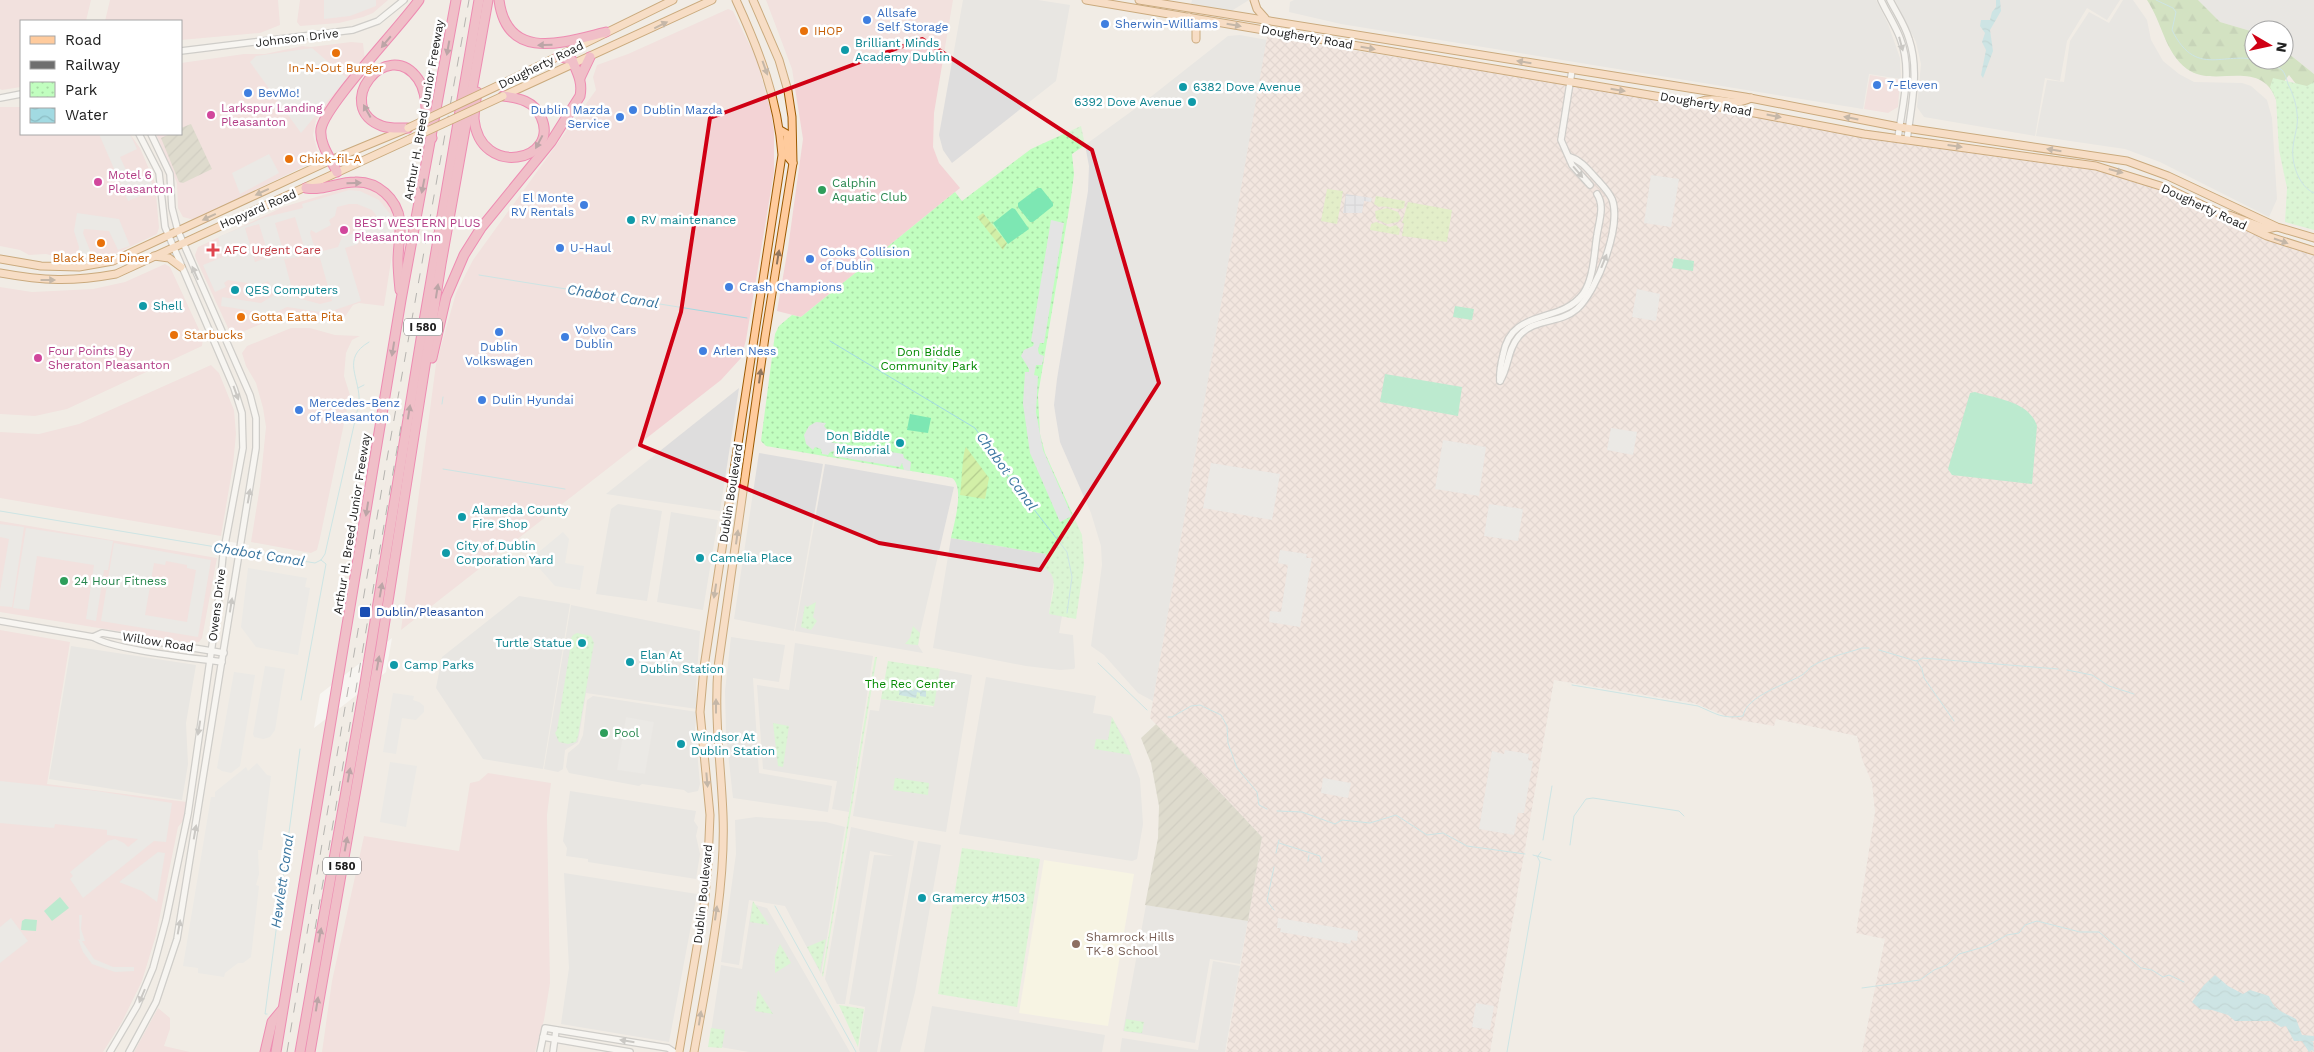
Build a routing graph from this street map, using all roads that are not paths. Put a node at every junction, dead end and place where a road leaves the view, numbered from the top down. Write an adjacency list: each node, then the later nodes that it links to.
1 (404, 0): 20 (street, Johnson Drive)
2 (420, 0): 44 (highway, one-way to 44)
3 (456, 0): 38 (highway, Arthur H. Breed Junior Freeway / I 580, one-way to 38)
4 (480, 0): 78 (highway, I 580, one-way to 4)
5 (489, 0): 28 (highway, one-way to 5); 63 (highway, I 580, one-way to 5)
6 (499, 0): 18 (highway, one-way to 6)
7 (673, 0): 18 (main road, Dougherty Road)
8 (712, 0): 22 (main road, Dougherty Road, one-way to 8)
9 (736, 0): 35 (main road, Dublin Boulevard, one-way to 35)
10 (753, 0): 45 (main road, Dublin Boulevard)
11 (1086, 0): 16 (main road, Dougherty Road)
12 (1139, 0): 17 (main road, Dougherty Road)
13 (1254, 0): 17 (main road)
14 (1881, 0): 32 (street, one-way to 32)
15 (1890, 0): 34 (street)
16 (1189, 17): 19 (main road); 26 (main road, Dougherty Road, one-way to 26)
17 (1265, 19): 24 (main road, Dougherty Road, one-way to 17)
18 (606, 32): 21 (main road, Dougherty Road)
19 (1196, 39)
20 (182, 51)
21 (558, 56): 23 (highway); 33 (main road, Dougherty Road, bridge)
22 (590, 57): 23 (main road, Dougherty Road); 25 (highway)
23 (574, 64): 25 (highway); 28 (main road, Dougherty Road)
24 (1572, 70): 26 (street); 30 (main road, Dougherty Road)
25 (580, 78): 63 (highway)
26 (1570, 81): 31 (main road, Dougherty Road, one-way to 31); 43 (street)
27 (20, 94): 29 (street)
28 (505, 96): 46 (main road, Hopyard Road, bridge)
29 (0, 98)
30 (1752, 98): 31 (main road); 32 (main road, Dougherty Road, one-way to 30)
31 (1696, 102): 39 (main road, Dougherty Road, one-way to 39)
32 (1899, 127): 34 (main road, Dougherty Road); 39 (street)
33 (408, 128): 38 (highway, one-way to 38); 44 (main road, Hopyard Road)
34 (1908, 128): 40 (street); 51 (main road, Dougherty Road, one-way to 34)
35 (780, 130): 45 (main road); 84 (main road, Dublin Boulevard, one-way to 84)
36 (140, 135): 41 (street, Owens Drive)
37 (150, 135): 42 (street, Owens Drive)
38 (432, 138): 62 (highway, Arthur H. Breed Junior Freeway / I 580, one-way to 62)
39 (1898, 138): 40 (main road, Dougherty Road)
40 (1907, 140): 50 (main road, Dougherty Road, one-way to 50)
41 (145, 141): 42 (street); 53 (street, Owens Drive)
42 (159, 150): 52 (street, Owens Drive)
43 (1570, 157): 47 (street, one-way to 47); 49 (street, one-way to 43)
44 (331, 160): 46 (highway); 52 (main road, Hopyard Road, one-way to 52)
45 (793, 162): 85 (main road, Dublin Boulevard, one-way to 45)
46 (337, 172): 48 (main road, Hopyard Road)
47 (1590, 185)
48 (306, 188): 55 (main road, Hopyard Road); 62 (highway, one-way to 62)
49 (1597, 194)
50 (2221, 214): 51 (main road); 57 (main road, Dougherty Road, one-way to 57)
51 (2277, 227): 54 (main road, Dougherty Road)
52 (178, 231): 53 (main road, Hopyard Road); 55 (street, Owens Drive)
53 (168, 235): 56 (street, Owens Drive); 59 (main road, Hopyard Road)
54 (2314, 238)
55 (183, 243): 56 (main road, Hopyard Road); 67 (street, Owens Drive, one-way to 55)
56 (173, 247): 58 (main road, Hopyard Road); 60 (street, Owens Drive)
57 (2314, 251)
58 (153, 256): 60 (main road); 61 (main road, Hopyard Road, one-way to 58)
59 (0, 259)
60 (181, 267): 66 (street, Owens Drive, one-way to 66)
61 (0, 274)
62 (401, 300): 70 (highway, Arthur H. Breed Junior Freeway / I 580, one-way to 70)
63 (424, 374): 79 (highway, I 580, one-way to 63)
64 (0, 621): 65 (street, Willow Road)
65 (93, 636): 66 (street, Willow Road); 68 (street, Willow Road)
66 (212, 651): 67 (street, Willow Road); 68 (street, Owens Drive)
67 (224, 653): 69 (street, Owens Drive)
68 (210, 660): 69 (street, Willow Road); 74 (street, Owens Drive, one-way to 74)
69 (222, 662): 75 (street, Owens Drive, one-way to 69)
70 (282, 1010): 76 (highway); 77 (highway, Arthur H. Breed Junior Freeway / I 580)
71 (556, 1030): 72 (street); 73 (street); 83 (street, one-way to 71)
72 (543, 1037): 73 (street); 80 (street)
73 (555, 1040): 81 (street); 82 (street)
74 (110, 1052)
75 (129, 1052)
76 (265, 1052)
77 (276, 1052)
78 (300, 1052)
79 (310, 1052)
80 (540, 1052)
81 (553, 1052)
82 (630, 1052)
83 (674, 1052)
84 (679, 1052)
85 (694, 1052)

